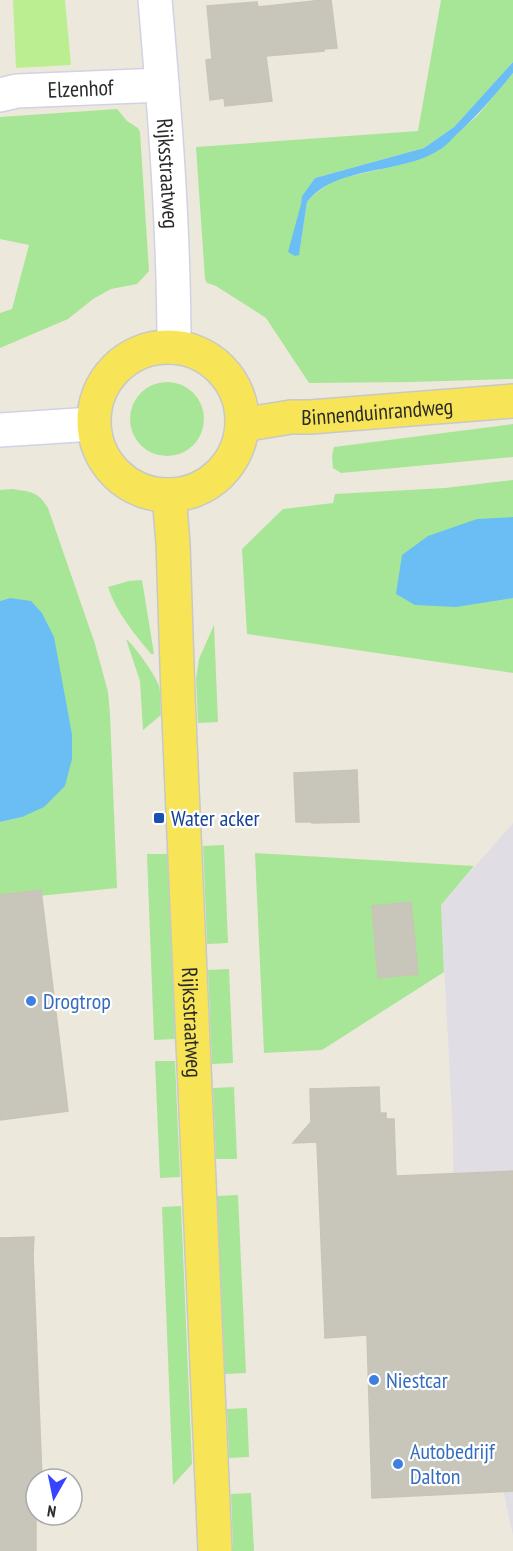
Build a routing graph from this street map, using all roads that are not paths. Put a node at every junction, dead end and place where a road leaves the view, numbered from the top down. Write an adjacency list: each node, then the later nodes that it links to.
1 (155, 0): 2 (street, Rijksstraatweg)
2 (162, 85): 3 (street, Elzenhof); 4 (street, Rijksstraatweg)
3 (0, 95)
4 (174, 347): 6 (main road); 7 (main road)
5 (513, 401): 7 (main road, Binnenduinrandweg)
6 (93, 424): 8 (street); 9 (main road)
7 (242, 425): 9 (main road)
8 (0, 430)
9 (169, 495): 10 (main road, Rijksstraatweg)
10 (215, 1551)

